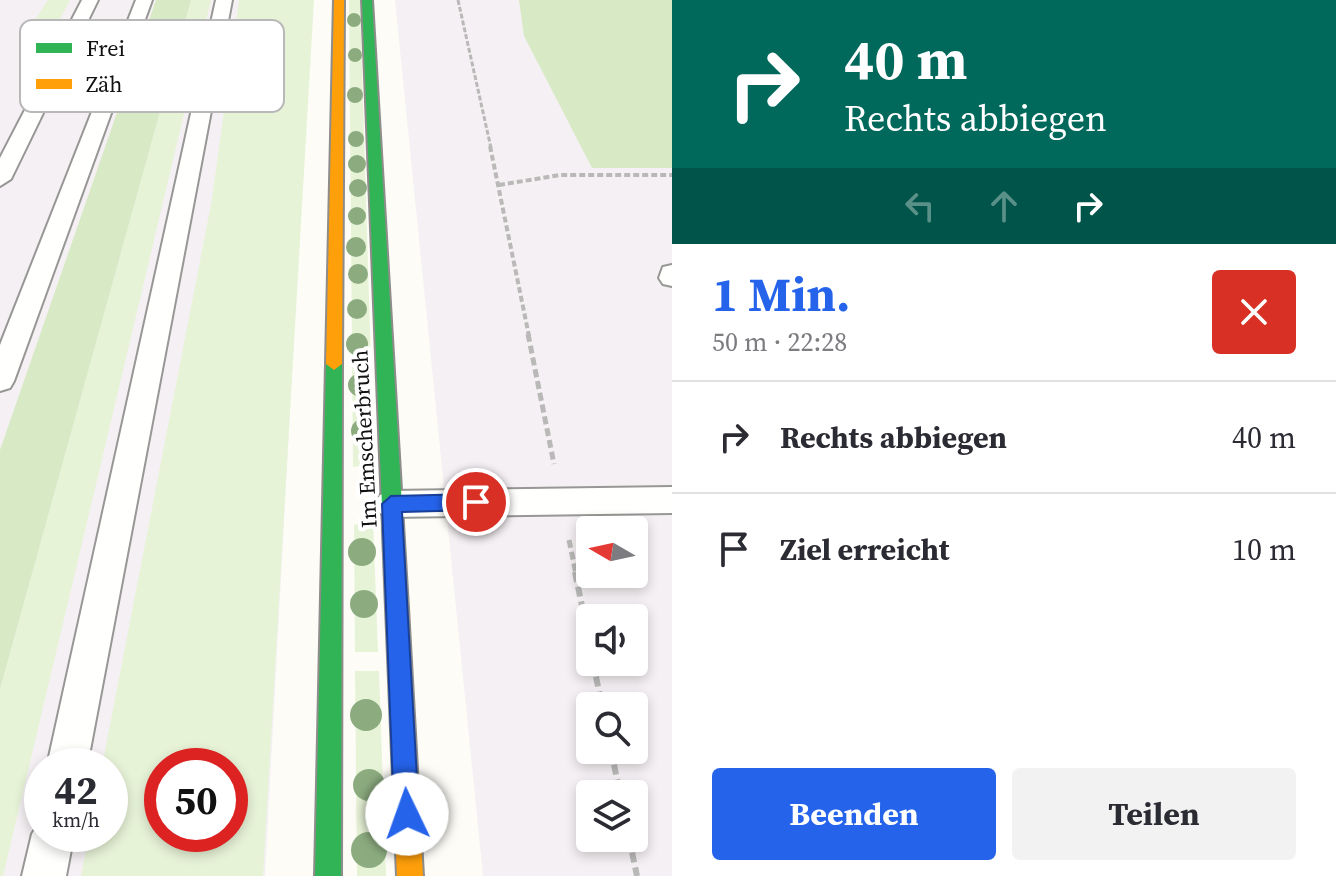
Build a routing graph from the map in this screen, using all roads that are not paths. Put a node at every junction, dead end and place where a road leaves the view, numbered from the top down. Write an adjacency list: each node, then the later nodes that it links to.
1 (90, 0): 5 (lane)
2 (224, 0): 6 (lane)
3 (339, 0): 17 (main road, Im Emscherbruch)
4 (367, 0): 13 (main road, Im Emscherbruch)
5 (80, 20)
6 (220, 20)
7 (34, 112): 10 (lane)
8 (101, 112): 11 (lane)
9 (201, 112): 14 (lane)
10 (0, 179)
11 (0, 381)
12 (672, 500): 13 (lane)
13 (391, 504): 18 (main road, Im Emscherbruch)
14 (71, 748)
15 (49, 852): 16 (lane)
16 (44, 876)
17 (328, 876)
18 (410, 876)

